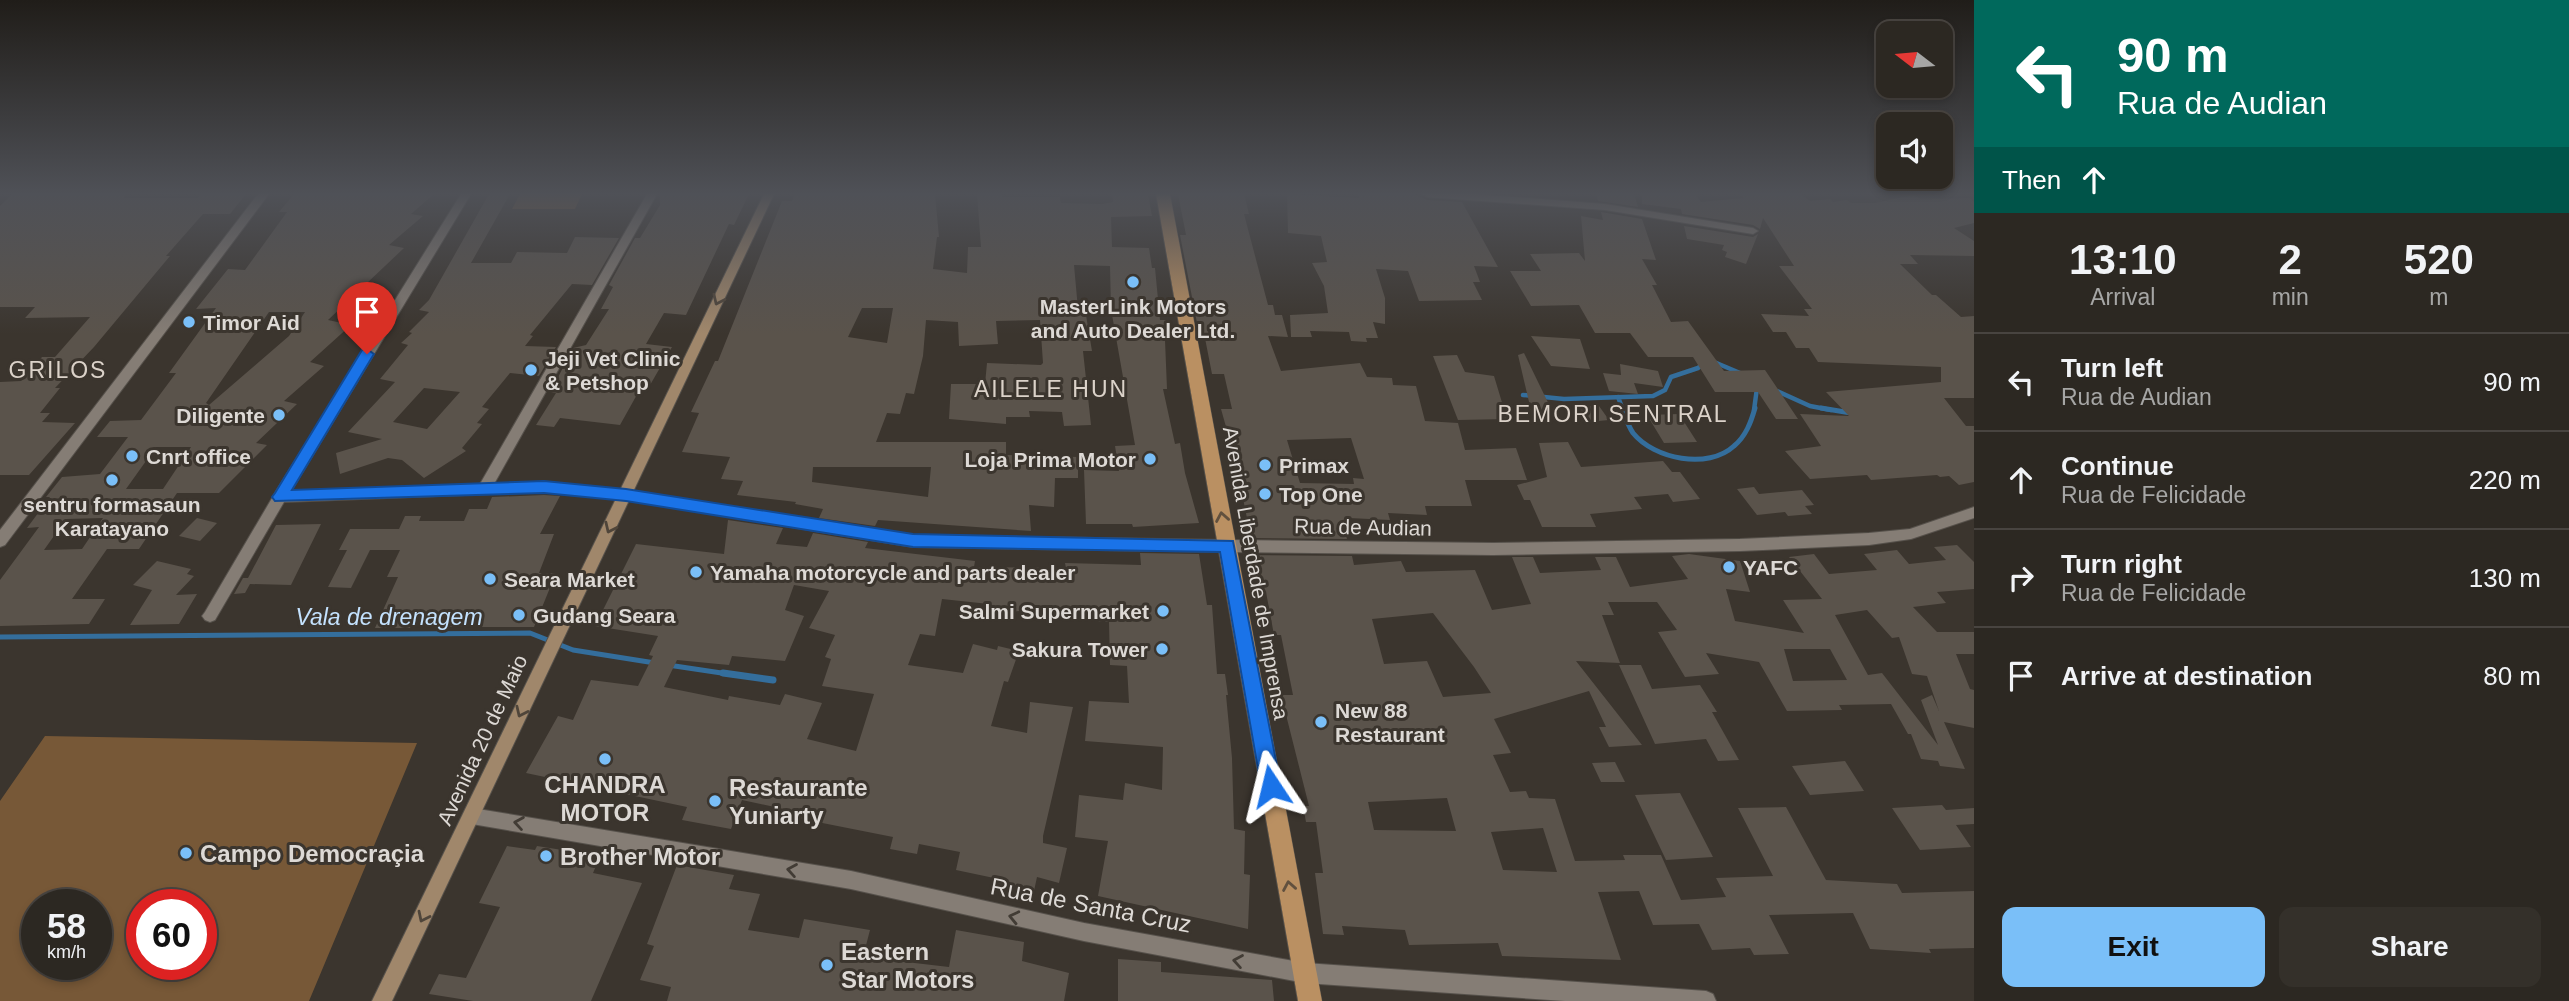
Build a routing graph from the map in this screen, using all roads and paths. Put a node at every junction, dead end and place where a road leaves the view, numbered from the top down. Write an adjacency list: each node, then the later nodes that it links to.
1 (228, 241): 10 (street)
2 (437, 241): 8 (street)
3 (625, 241): 6 (street)
4 (746, 241): 7 (main road, Avenida 20 de Maio, one-way to 7)
5 (1172, 241): 11 (main road, Avenida Liberdade de Imprensa, one-way to 5)
6 (485, 488): 7 (street, Rua de Audian); 8 (street, Rua de Audian)
7 (626, 495): 11 (street, Rua de Audian); 13 (main road, Avenida 20 de Maio, one-way to 13)
8 (280, 497): 12 (street)
9 (1974, 512): 11 (street, Rua de Audian)
10 (0, 541)
11 (1228, 546): 14 (main road, Avenida Liberdade de Imprensa, one-way to 11)
12 (211, 616)
13 (472, 816): 14 (street, Rua de Santa Cruz, one-way to 13); 15 (main road, Avenida 20 de Maio, one-way to 15)
14 (1305, 973): 16 (main road, Avenida Liberdade de Imprensa); 17 (street, Rua de Santa Cruz)
15 (382, 1001)
16 (1310, 1001)
17 (1706, 1001)

